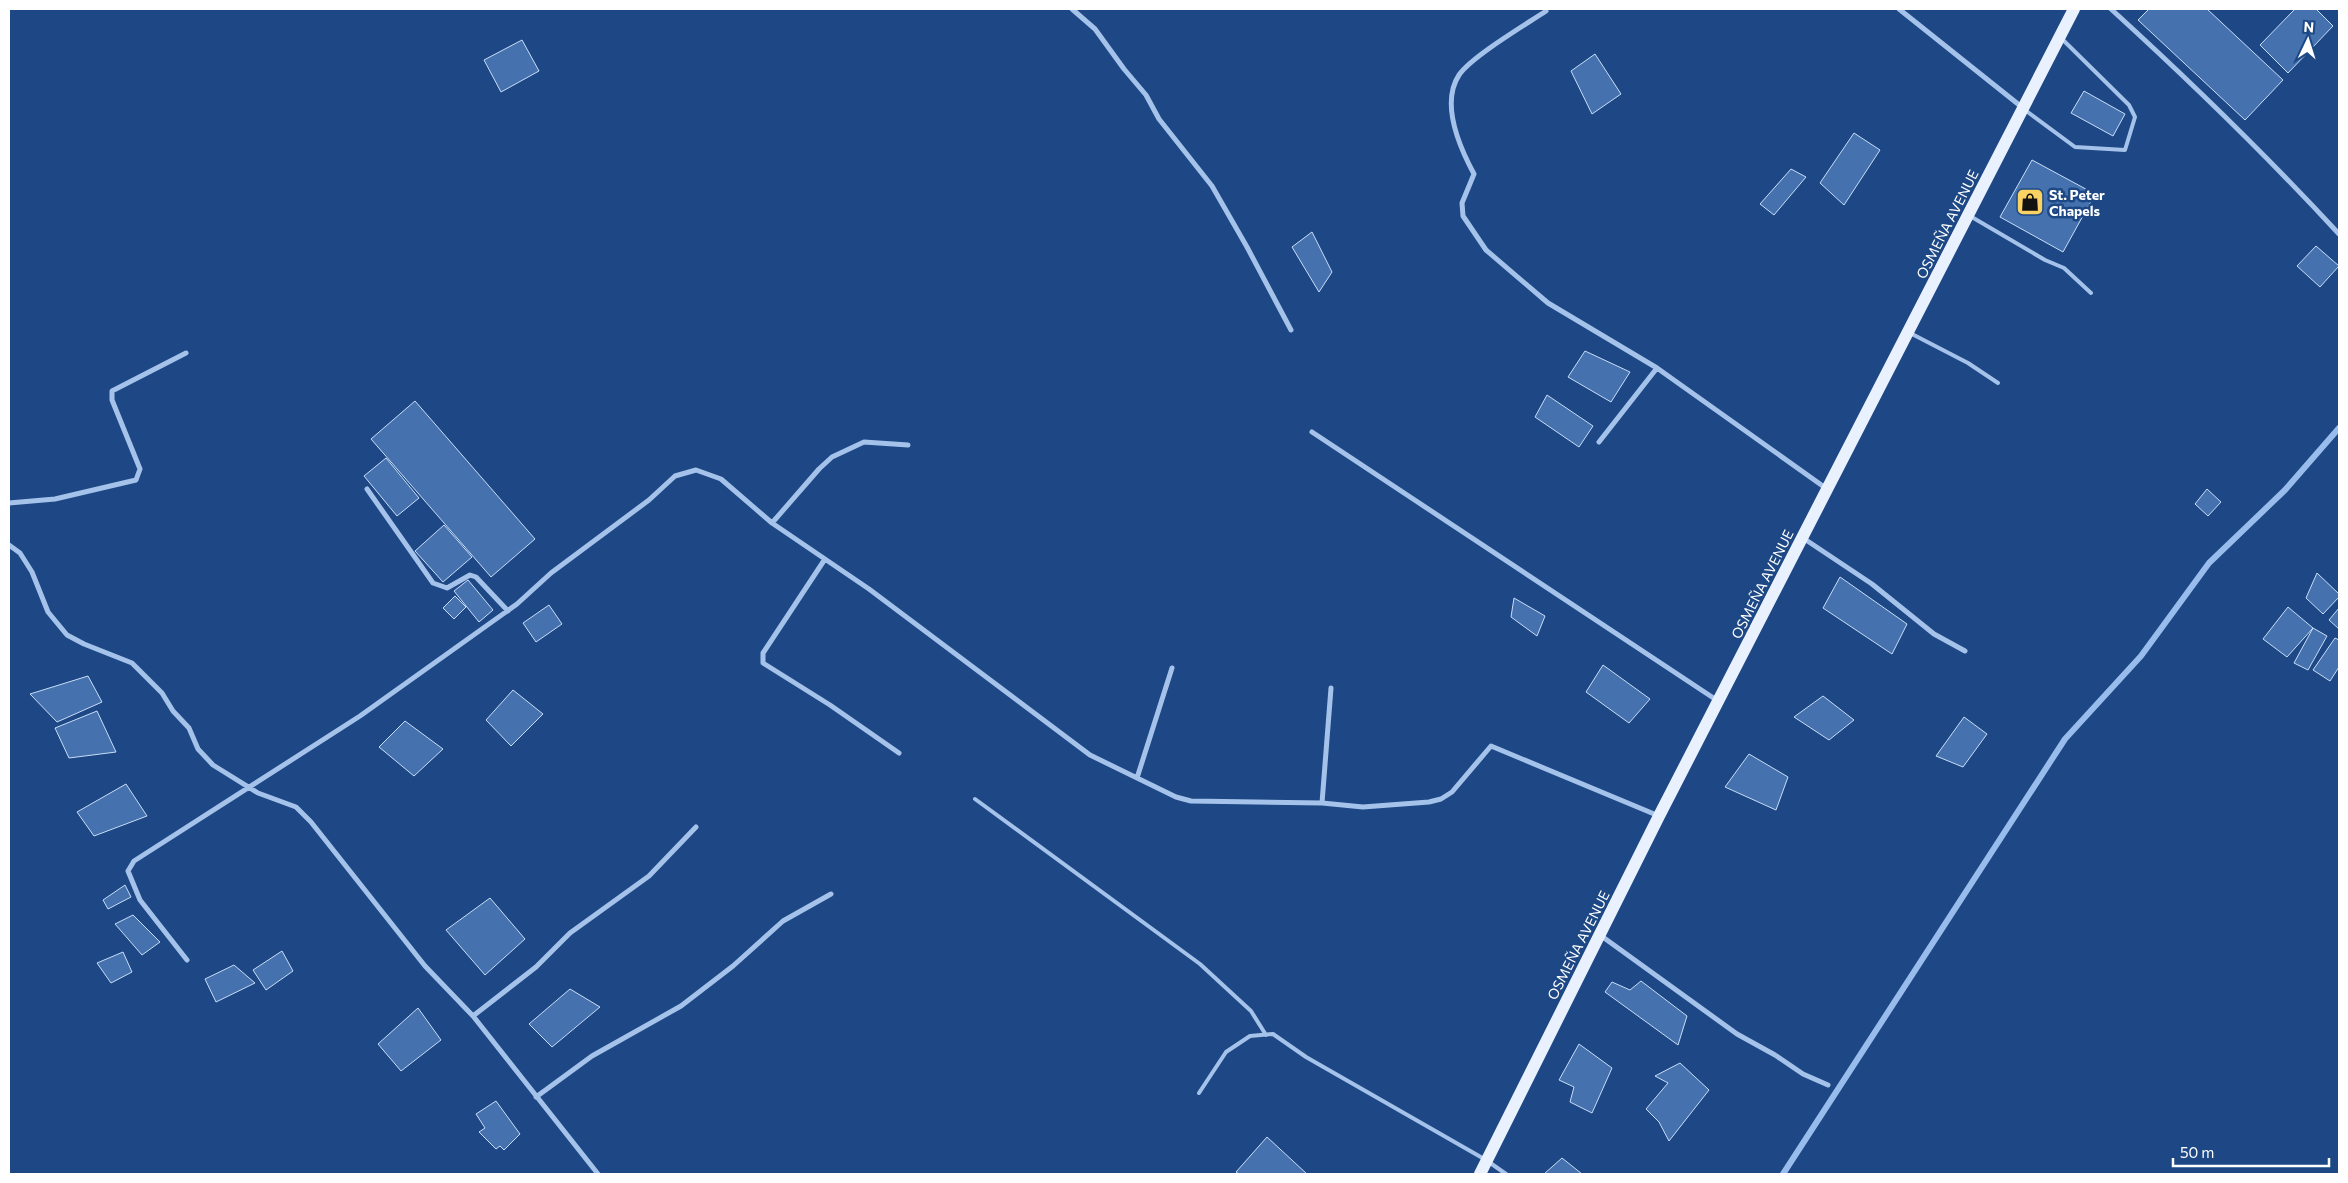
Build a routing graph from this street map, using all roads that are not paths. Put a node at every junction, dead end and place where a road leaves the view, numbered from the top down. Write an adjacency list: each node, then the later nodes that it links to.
1 (1072, 9): 11 (street)
2 (1898, 9): 7 (street)
3 (2074, 9): 6 (main road, OSMEÑA AVENUE)
4 (2112, 9): 9 (street)
5 (1546, 11): 14 (street)
6 (2060, 37): 7 (main road, OSMEÑA AVENUE); 7 (lane)
7 (2023, 108): 8 (main road, OSMEÑA AVENUE)
8 (1968, 215): 10 (lane); 12 (main road, OSMEÑA AVENUE)
9 (2339, 234)
10 (2091, 294)
11 (1291, 330)
12 (1908, 332): 15 (lane); 20 (main road, OSMEÑA AVENUE)
13 (186, 353): 21 (street)
14 (1657, 368): 17 (street); 20 (street)
15 (1998, 383)
16 (1312, 432): 30 (street)
17 (1599, 442)
18 (908, 445): 22 (street)
19 (367, 489): 26 (street)
20 (1827, 489): 23 (main road, OSMEÑA AVENUE)
21 (9, 503)
22 (772, 523): 25 (street); 26 (street)
23 (1802, 538): 27 (street); 30 (main road, OSMEÑA AVENUE)
24 (9, 545): 33 (street)
25 (825, 559): 31 (street); 32 (street)
26 (508, 611): 33 (street)
27 (1965, 651)
28 (1172, 668): 32 (street)
29 (1330, 688): 35 (street)
30 (1718, 701): 36 (main road, OSMEÑA AVENUE)
31 (900, 753)
32 (1137, 778): 35 (street)
33 (248, 787): 40 (street); 41 (street)
34 (976, 799): 42 (lane)
35 (1322, 804): 36 (street)
36 (1659, 816): 39 (main road, OSMEÑA AVENUE)
37 (696, 827): 41 (street)
38 (831, 894): 45 (street)
39 (1600, 935): 43 (street); 46 (main road, OSMEÑA AVENUE)
40 (187, 960)
41 (473, 1016): 45 (street)
42 (1266, 1035): 44 (lane); 46 (lane)
43 (1828, 1085)
44 (1200, 1093)
45 (536, 1097): 47 (street)
46 (1486, 1160): 48 (main road, OSMEÑA AVENUE); 49 (lane)
47 (598, 1174)
48 (1480, 1174)
49 (1506, 1174)

